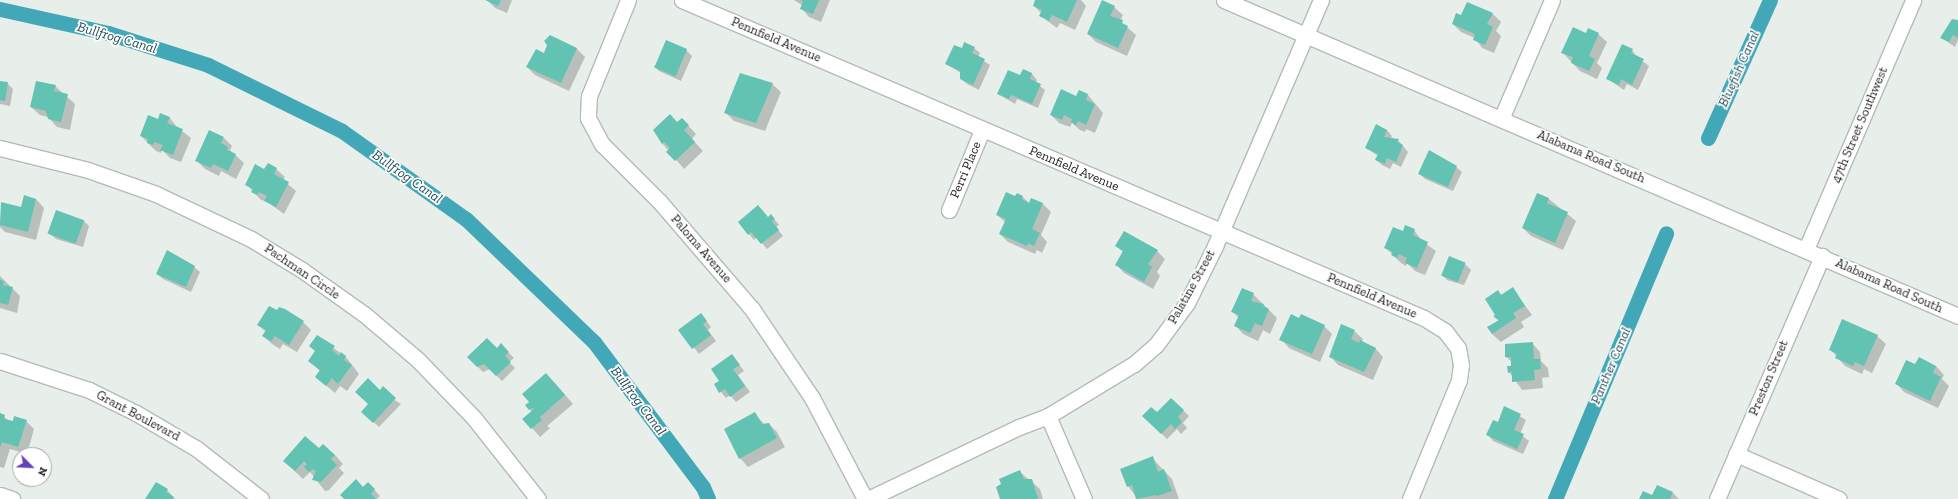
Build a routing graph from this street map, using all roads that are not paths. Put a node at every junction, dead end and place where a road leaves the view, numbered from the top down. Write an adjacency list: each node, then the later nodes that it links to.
1 (628, 0): 23 (street, Paloma Avenue)
2 (682, 0): 9 (street, Pennfield Avenue)
3 (1224, 0): 7 (street, Alabama Road South)
4 (1321, 0): 7 (street, Palatine Street)
5 (1552, 0): 8 (street)
6 (1913, 0): 13 (street, 47th Street Southwest)
7 (1305, 35): 8 (street, Alabama Road South); 12 (street, Palatine Street)
8 (1501, 119): 13 (street, Alabama Road South)
9 (982, 130): 11 (street, Perri Place); 12 (street, Pennfield Avenue)
10 (0, 148): 22 (street, Pachman Circle)
11 (949, 210)
12 (1221, 232): 17 (street, Palatine Street); 25 (street, Pennfield Avenue)
13 (1806, 249): 14 (street, Alabama Road South)
14 (1822, 256): 15 (street, Alabama Road South); 18 (street, Preston Street)
15 (1958, 316)
16 (0, 361): 21 (street, Grant Boulevard)
17 (1048, 416): 23 (street, Palatine Street); 24 (street)
18 (1736, 454): 26 (street, Preston Street); 27 (street)
19 (0, 495): 20 (street)
20 (12, 499)
21 (261, 499)
22 (538, 499)
23 (866, 499)
24 (1084, 499)
25 (1410, 499)
26 (1717, 499)
27 (1839, 499)

